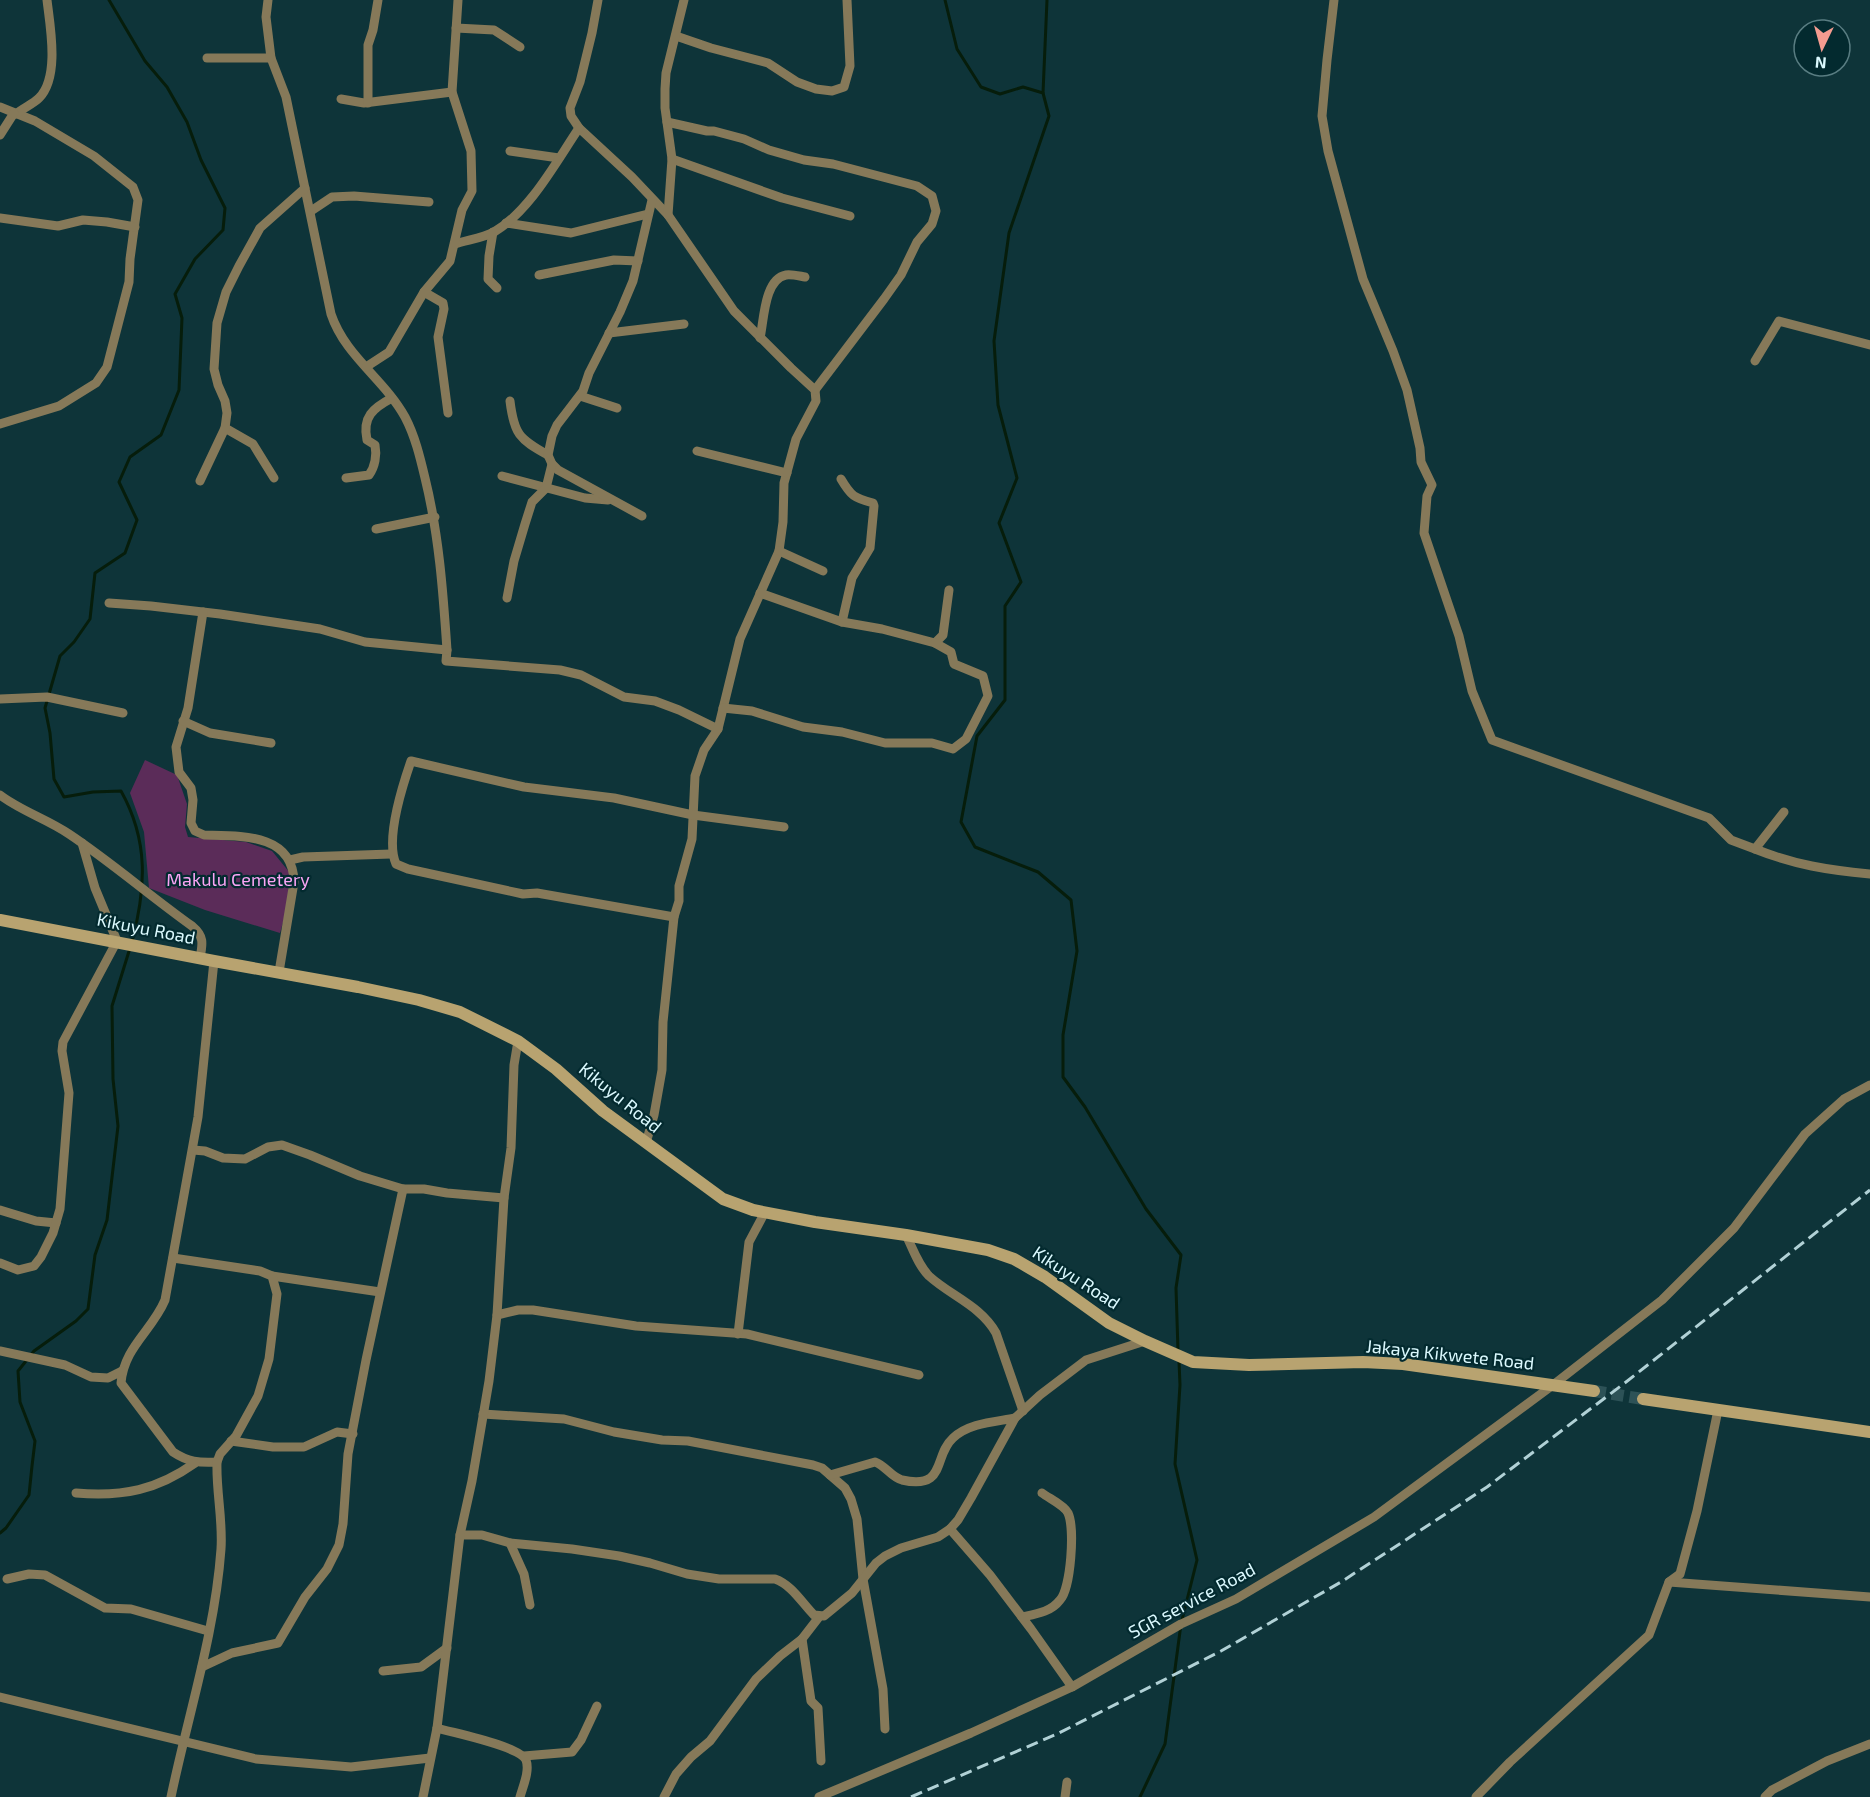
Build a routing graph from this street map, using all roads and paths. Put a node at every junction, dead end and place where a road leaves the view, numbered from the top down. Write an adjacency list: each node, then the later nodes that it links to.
1 (47, 0): 18 (street)
2 (268, 0): 13 (street)
3 (378, 0): 16 (street)
4 (458, 0): 9 (street)
5 (598, 0): 20 (street)
6 (684, 0): 10 (street)
7 (847, 0): 10 (street)
8 (1334, 0): 90 (street)
9 (456, 28): 11 (street); 14 (street)
10 (676, 36): 19 (street)
11 (520, 47)
12 (207, 58): 13 (street)
13 (271, 58): 25 (street)
14 (452, 92): 16 (street); 36 (street)
15 (341, 99): 16 (street)
16 (368, 103)
17 (0, 107): 18 (street)
18 (15, 113): 21 (street); 34 (street)
19 (667, 122): 24 (street); 48 (street)
20 (579, 128): 23 (street); 26 (street)
21 (0, 135)
22 (510, 151): 23 (street)
23 (559, 158): 33 (street)
24 (672, 159): 30 (street); 31 (street)
25 (305, 188): 28 (street); 55 (street)
26 (652, 200): 29 (street); 30 (street)
27 (429, 202): 28 (street)
28 (311, 211): 47 (street)
29 (648, 214): 33 (street); 37 (street)
30 (668, 215): 44 (street)
31 (850, 216)
32 (0, 218): 34 (street)
33 (506, 223): 35 (street)
34 (135, 227): 54 (street)
35 (493, 232): 36 (street); 40 (street)
36 (455, 244): 41 (street)
37 (638, 261): 38 (street); 43 (street)
38 (539, 275)
39 (805, 276): 44 (street)
40 (497, 288)
41 (424, 292): 47 (street); 53 (street)
42 (684, 324): 43 (street)
43 (609, 333): 49 (street)
44 (760, 338): 48 (street)
45 (1870, 345): 46 (street)
46 (1755, 361)
47 (366, 367): 50 (street)
48 (816, 390): 58 (street)
49 (580, 396): 52 (street); 57 (street)
50 (392, 398): 61 (street); 67 (street)
51 (510, 401): 57 (street)
52 (617, 408)
53 (448, 413)
54 (0, 424)
55 (225, 428): 60 (street); 63 (street)
56 (697, 451): 58 (street)
57 (550, 460): 64 (street); 65 (street)
58 (787, 473): 69 (street)
59 (502, 476): 64 (street)
60 (274, 478)
61 (346, 478)
62 (841, 479): 76 (street)
63 (200, 481)
64 (546, 488): 65 (street); 73 (street)
65 (613, 500): 66 (street)
66 (642, 516)
67 (435, 518): 68 (street); 78 (street)
68 (376, 529)
69 (779, 551): 70 (street); 72 (street)
70 (823, 571)
71 (949, 590): 77 (street)
72 (759, 593): 76 (street); 80 (street)
73 (507, 598)
74 (109, 603): 75 (street)
75 (203, 612): 78 (street); 82 (street)
76 (842, 622): 77 (street)
77 (934, 643): 80 (street)
78 (447, 650): 83 (street)
79 (0, 699): 81 (street)
80 (723, 708): 83 (street)
81 (123, 713)
82 (183, 721): 84 (street); 92 (street)
83 (718, 729): 87 (street)
84 (271, 743)
85 (0, 795): 89 (street)
86 (1784, 812): 90 (street)
87 (693, 815): 88 (street); 91 (street); 94 (street)
88 (784, 827)
89 (82, 843): 96 (street); 97 (street)
90 (1755, 849): 93 (street)
91 (392, 854): 92 (street); 94 (street)
92 (290, 860): 99 (street)
93 (1870, 874)
94 (674, 917): 102 (street)
95 (0, 920): 96 (main road, Kikuyu Road)
96 (120, 942): 97 (main road, Kikuyu Road); 108 (street)
97 (200, 958): 98 (main road, Kikuyu Road)
98 (214, 961): 99 (main road, Kikuyu Road); 103 (street)
99 (279, 972): 100 (main road, Kikuyu Road)
100 (519, 1041): 102 (main road, Kikuyu Road); 105 (street)
101 (1870, 1085): 121 (street, SGR service Road)
102 (646, 1143): 107 (main road, Kikuyu Road)
103 (193, 1150): 104 (street); 110 (street)
104 (403, 1189): 105 (street); 113 (street)
105 (504, 1198): 114 (street)
106 (0, 1210): 108 (street)
107 (765, 1212): 109 (main road, Kikuyu Road); 115 (street)
108 (56, 1223): 111 (street)
109 (906, 1235): 116 (main road, Kikuyu Road); 125 (street)
110 (173, 1258): 112 (street); 119 (street)
111 (0, 1263)
112 (272, 1276): 113 (street); 130 (street)
113 (380, 1292): 129 (street)
114 (497, 1315): 115 (street); 126 (street)
115 (738, 1334): 120 (street)
116 (1145, 1341): 118 (main road, Kikuyu Road); 125 (street)
117 (0, 1351): 119 (street)
118 (1193, 1362): 121 (main road, Jakaya Kikwete Road)
119 (122, 1371): 132 (street)
120 (919, 1375)
121 (1553, 1385): 122 (main road, Jakaya Kikwete Road); 151 (street, SGR service Road)
122 (1594, 1391)
123 (1643, 1399): 124 (main road)
124 (1718, 1410): 128 (main road); 141 (street)
125 (1023, 1411): 127 (street)
126 (483, 1414): 133 (street); 137 (street)
127 (1015, 1418): 133 (street); 136 (street)
128 (1870, 1432)
129 (353, 1434): 130 (street); 149 (street)
130 (231, 1441): 131 (street)
131 (217, 1462): 132 (street); 146 (street)
132 (195, 1463): 134 (street)
133 (830, 1475): 140 (street)
134 (76, 1493)
135 (1042, 1493): 145 (street)
136 (950, 1529): 140 (street); 145 (street)
137 (460, 1535): 138 (street); 148 (street)
138 (510, 1543): 143 (street); 144 (street)
139 (7, 1579): 146 (street)
140 (863, 1579): 144 (street); 155 (street)
141 (1669, 1582): 142 (street); 168 (street)
142 (1870, 1597)
143 (530, 1605)
144 (819, 1617): 147 (street)
145 (1022, 1617): 151 (street)
146 (208, 1631): 149 (street)
147 (802, 1639): 160 (street); 165 (street)
148 (447, 1648): 150 (street); 154 (street)
149 (202, 1667): 156 (street)
150 (383, 1671)
151 (1072, 1687): 166 (street, SGR service Road)
152 (0, 1697): 156 (street)
153 (597, 1706): 158 (street)
154 (437, 1728): 158 (street); 159 (street)
155 (885, 1729)
156 (183, 1741): 159 (street); 162 (street)
157 (1870, 1744): 169 (street)
158 (524, 1756): 164 (street)
159 (430, 1758): 163 (street)
160 (821, 1761)
161 (1067, 1782): 167 (street)
162 (171, 1797)
163 (423, 1797)
164 (520, 1797)
165 (664, 1797)
166 (819, 1797)
167 (1065, 1797)
168 (1476, 1797)
169 (1766, 1797)

